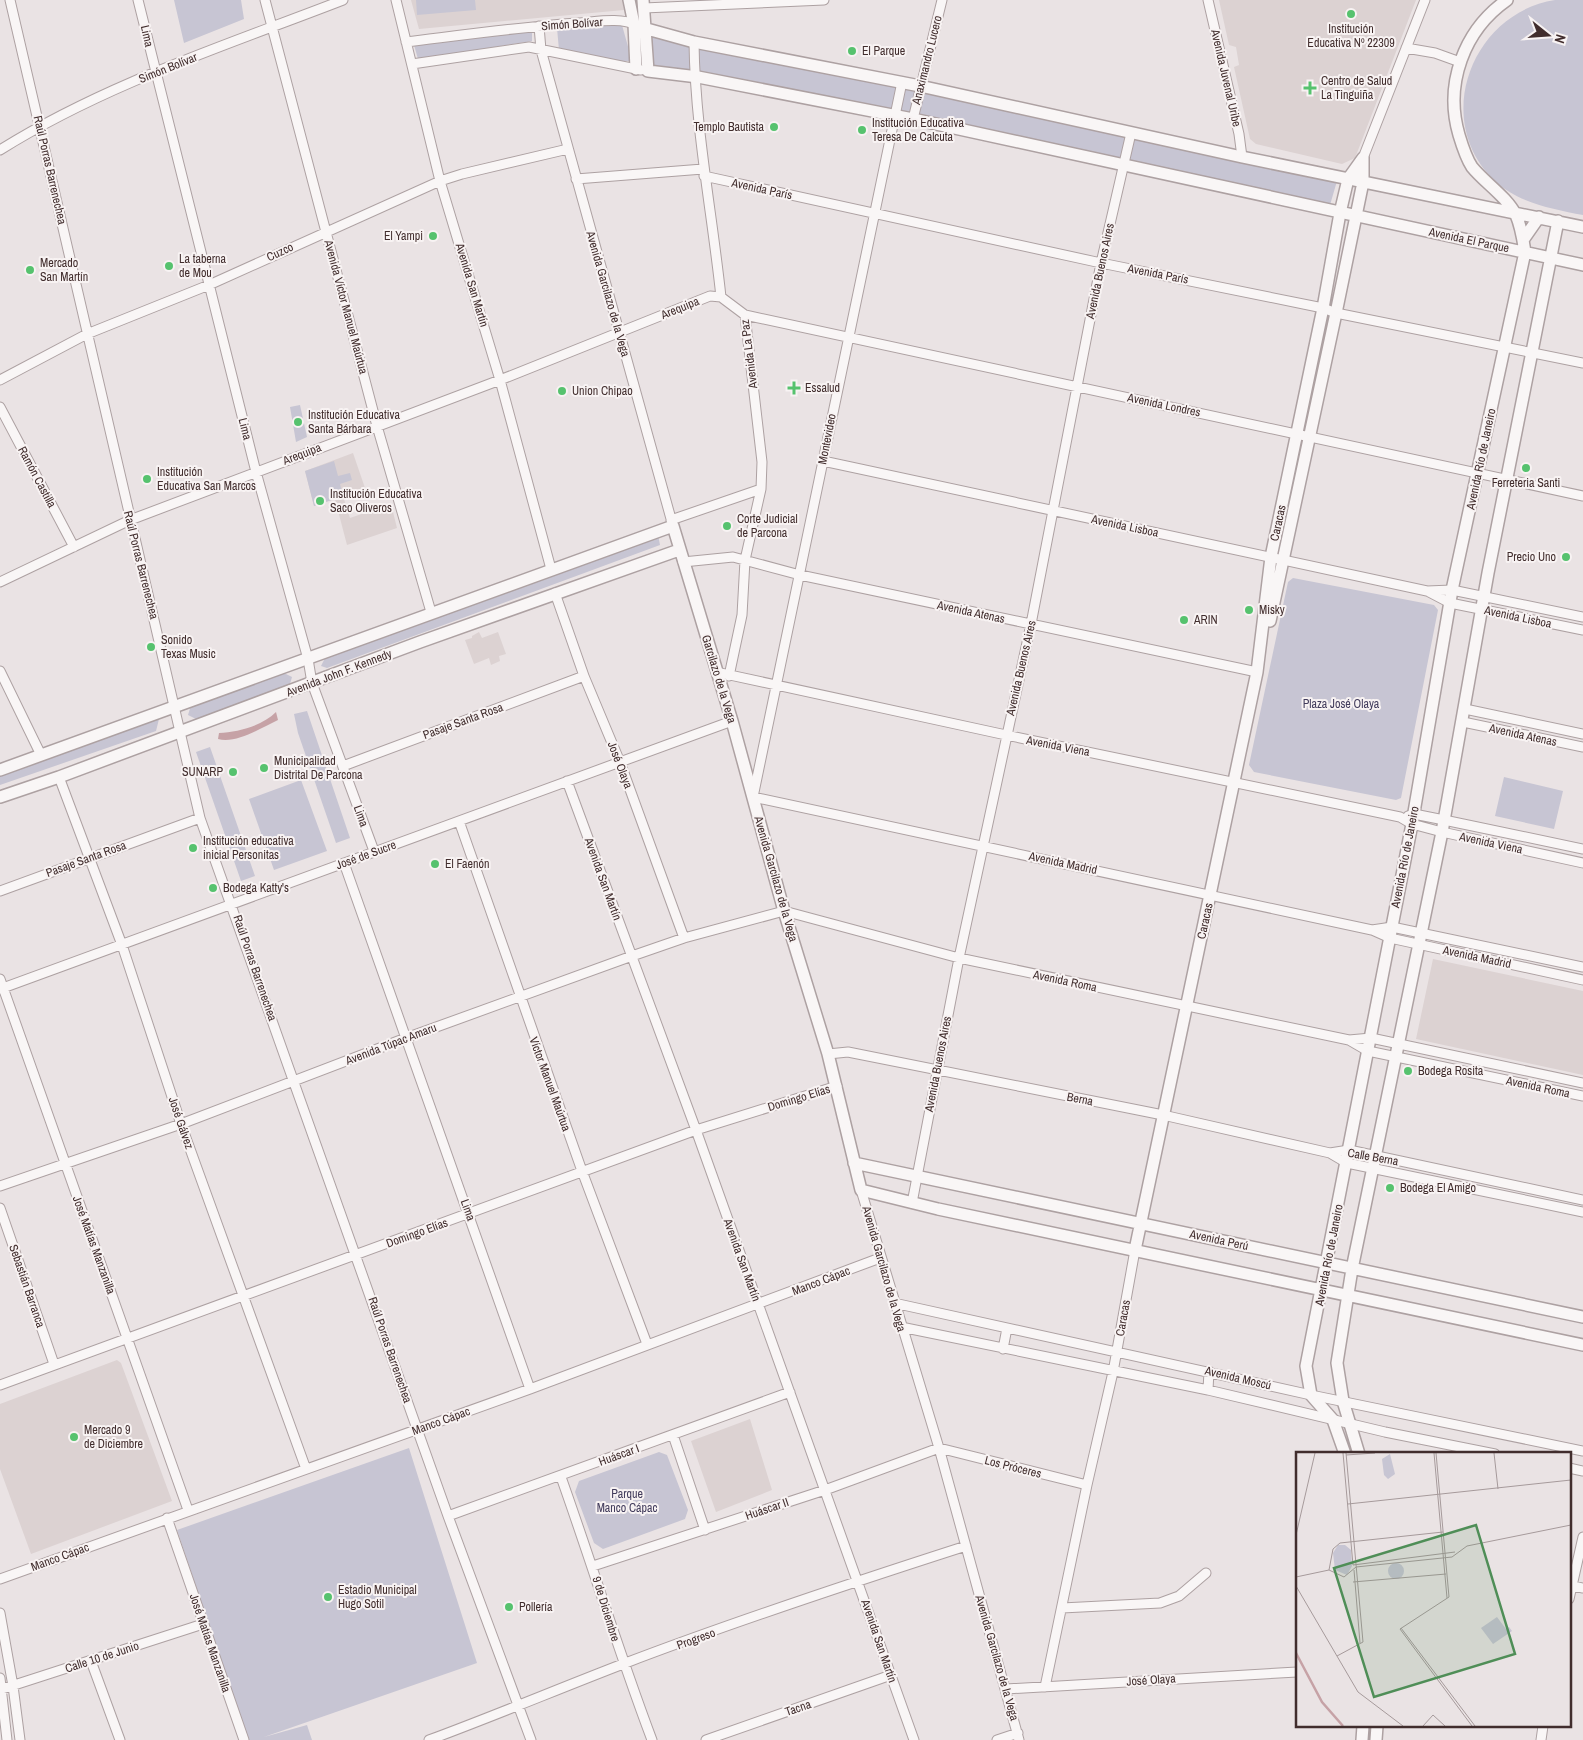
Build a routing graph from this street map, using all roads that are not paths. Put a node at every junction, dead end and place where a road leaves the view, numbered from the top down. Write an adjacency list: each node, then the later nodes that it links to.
1 (10, 0): 31 (street, Raúl Porras Barrenechea)
2 (138, 0): 25 (street, Lima)
3 (264, 0): 15 (street, Avenida Víctor Manuel Maúrtua)
4 (343, 0): 15 (street, Simón Bolívar)
5 (396, 0): 17 (street, Avenida San Martín)
6 (630, 0): 13 (street)
7 (824, 0): 12 (street)
8 (942, 0): 28 (street, Anaximandro Lucero)
9 (1208, 0): 35 (street, Avenida Juvenal Uribe)
10 (1425, 0): 19 (street)
11 (1507, 0): 21 (street)
12 (644, 4): 16 (street)
13 (634, 24): 14 (street, Simón Bolívar); 16 (street, Simón Bolívar); 23 (street)
14 (539, 26): 17 (street, Simón Bolívar); 20 (street, Avenida Garcilazo de la Vega)
15 (271, 28): 25 (street, Simón Bolívar); 52 (street, Avenida Víctor Manuel Maúrtua)
16 (647, 29): 18 (street); 24 (street)
17 (406, 42): 22 (street, Avenida San Martín)
18 (694, 42): 26 (street); 27 (street)
19 (1406, 48): 21 (street); 36 (street)
20 (541, 50): 22 (street, Simón Bolívar); 23 (street, Simón Bolívar); 33 (street, Avenida Garcilazo de la Vega)
21 (1460, 62): 43 (street)
22 (412, 64): 41 (street, Avenida San Martín)
23 (636, 69): 24 (street, Simón Bolívar)
24 (648, 71): 26 (street, Avenida El Parque)
25 (155, 73): 31 (street, Simón Bolívar); 58 (street, Lima)
26 (694, 76): 29 (street, Avenida El Parque); 38 (street)
27 (902, 82): 28 (street); 29 (street, Montevideo)
28 (920, 86): 30 (street, Anaximandro Lucero); 32 (street)
29 (895, 116): 30 (street, Avenida El Parque); 47 (street, Montevideo)
30 (912, 119): 37 (street, Avenida El Parque)
31 (40, 125): 34 (street, Simón Bolívar); 64 (street, Raúl Porras Barrenechea)
32 (1131, 133): 35 (street); 37 (street, Avenida Buenos Aires)
33 (568, 149): 39 (street, Avenida Garcilazo de la Vega); 41 (street, Cuzco)
34 (0, 150)
35 (1242, 158): 40 (street)
36 (1363, 158): 40 (street, Caracas); 42 (street)
37 (1122, 166): 45 (street, Avenida El Parque); 56 (street, Avenida Buenos Aires)
38 (704, 173): 39 (street); 47 (street, Avenida París); 59 (street)
39 (576, 179): 63 (street, Avenida Garcilazo de la Vega)
40 (1348, 179): 42 (street); 45 (street, Caracas)
41 (440, 181): 52 (street, Cuzco); 70 (street, Avenida San Martín)
42 (1362, 182): 44 (street); 48 (street)
43 (1489, 184): 44 (street); 46 (street)
44 (1478, 206): 46 (street)
45 (1340, 213): 48 (street, Avenida El Parque); 60 (street, Caracas)
46 (1515, 213): 49 (street); 53 (street)
47 (874, 214): 56 (street, Avenida París); 65 (street, Montevideo)
48 (1354, 216): 54 (street, Avenida El Parque); 61 (street)
49 (1539, 217): 50 (street); 53 (street)
50 (1558, 222): 51 (street); 55 (street, Avenida Río de Janeiro)
51 (1583, 227)
52 (326, 231): 58 (street, Cuzco); 73 (street, Avenida Víctor Manuel Maúrtua)
53 (1523, 240): 54 (street)
54 (1525, 252): 55 (street, Avenida El Parque); 66 (street, Avenida Río de Janeiro)
55 (1551, 258): 57 (street, Avenida El Parque); 67 (street, Avenida Río de Janeiro)
56 (1101, 263): 60 (street, Avenida París); 71 (street, Avenida Buenos Aires)
57 (1583, 265)
58 (209, 285): 64 (street, Cuzco); 77 (street, Lima)
59 (721, 297): 62 (street, Avenida La Paz); 63 (street, Arequipa)
60 (1323, 308): 61 (street, Avenida París); 74 (street, Caracas)
61 (1336, 313): 66 (street, Avenida París); 75 (street)
62 (745, 315): 65 (street, Avenida Londres); 80 (street, Avenida La Paz)
63 (619, 333): 70 (street, Arequipa); 84 (street, Avenida Garcilazo de la Vega)
64 (87, 334): 69 (street, Cuzco); 83 (street, Raúl Porras Barrenechea)
65 (848, 337): 71 (street, Avenida Londres); 76 (street, Montevideo)
66 (1505, 346): 67 (street, Avenida París); 78 (street, Avenida Río de Janeiro)
67 (1531, 351): 68 (street, Avenida París); 79 (street, Avenida Río de Janeiro)
68 (1583, 363)
69 (0, 380)
70 (500, 380): 73 (street, Arequipa); 91 (street, Avenida San Martín)
71 (1076, 386): 74 (street, Avenida Londres); 82 (street, Avenida Buenos Aires)
72 (0, 408): 85 (street, Ramón Castilla)
73 (377, 426): 77 (street, Arequipa); 100 (street, Avenida Víctor Manuel Maúrtua)
74 (1296, 434): 75 (street, Avenida Londres); 87 (street, Caracas)
75 (1310, 436): 78 (street, Avenida Londres); 89 (street)
76 (823, 461): 82 (street, Avenida Lisboa); 92 (street, Montevideo)
77 (256, 472): 83 (street, Arequipa); 104 (street, Lima)
78 (1477, 473): 79 (street, Avenida Londres); 94 (street, Avenida Río de Janeiro)
79 (1507, 480): 81 (street, Avenida Londres); 97 (street, Avenida Río de Janeiro)
80 (761, 489): 84 (street); 88 (street, Avenida La Paz)
81 (1583, 496)
82 (1053, 510): 87 (street, Avenida Lisboa); 102 (street, Avenida Buenos Aires)
83 (130, 520): 85 (street, Arequipa); 112 (street, Raúl Porras Barrenechea)
84 (672, 523): 86 (street, Avenida Garcilazo de la Vega); 91 (street, Avenida John F. Kennedy)
85 (74, 547): 93 (street, Arequipa)
86 (680, 550): 90 (street, Avenida Garcilazo de la Vega); 96 (street, Avenida John F. Kennedy)
87 (1271, 557): 89 (street, Avenida Lisboa); 107 (street, Caracas)
88 (745, 560): 90 (street, Avenida Atenas); 92 (street, Avenida Atenas); 109 (street, Avenida La Paz)
89 (1284, 560): 95 (street, Avenida Lisboa); 107 (street)
90 (683, 562): 106 (street, Garcilazo de la Vega)
91 (551, 568): 100 (street, Avenida John F. Kennedy)
92 (800, 576): 102 (street, Avenida Atenas); 111 (street, Montevideo)
93 (0, 582)
94 (1452, 590): 95 (street, Avenida Lisboa); 97 (street, Avenida Lisboa); 98 (street, Avenida Río de Janeiro)
95 (1427, 591): 98 (street, Avenida Lisboa)
96 (555, 593): 108 (street, José Olaya); 110 (street, Avenida John F. Kennedy)
97 (1484, 596): 99 (street, Avenida Río de Janeiro); 101 (street, Avenida Lisboa)
98 (1450, 603): 99 (street, Avenida Lisboa); 130 (street, Avenida Río de Janeiro)
99 (1482, 609): 103 (street, Avenida Lisboa); 113 (street, Avenida Río de Janeiro)
100 (431, 612): 104 (street, Avenida John F. Kennedy)
101 (1583, 617)
102 (1031, 624): 107 (street, Avenida Atenas); 118 (street, Avenida Buenos Aires)
103 (1583, 630)
104 (308, 659): 110 (street, Lima); 112 (street, Avenida John F. Kennedy)
105 (0, 671): 120 (street)
106 (716, 672): 109 (street, Avenida Viena); 114 (street, Garcilazo de la Vega)
107 (1257, 672): 126 (street, Caracas)
108 (584, 676): 121 (street, José Olaya); 122 (street, Pasaje Santa Rosa)
109 (729, 676): 111 (street, Avenida Viena)
110 (312, 683): 116 (street, Avenida John F. Kennedy); 122 (street, Lima)
111 (776, 686): 118 (street, Avenida Viena); 128 (street, Montevideo)
112 (175, 706): 116 (street, Raúl Porras Barrenechea); 120 (street, Avenida John F. Kennedy)
113 (1465, 709): 115 (street, Avenida Río de Janeiro); 117 (street, Avenida Atenas)
114 (732, 721): 121 (street, José de Sucre); 128 (street, Garcilazo de la Vega)
115 (1463, 722): 119 (street, Avenida Atenas); 131 (street, Avenida Río de Janeiro)
116 (181, 732): 124 (street, Avenida John F. Kennedy); 129 (street, Raúl Porras Barrenechea)
117 (1583, 734)
118 (1006, 735): 126 (street, Avenida Viena); 134 (street, Avenida Buenos Aires)
119 (1583, 747)
120 (40, 755): 123 (street, Avenida John F. Kennedy)
121 (620, 762): 125 (street, José de Sucre); 145 (street, José Olaya)
122 (343, 766): 136 (street, Lima)
123 (0, 770)
124 (59, 777): 127 (street, Avenida John F. Kennedy); 137 (street, José Gálvez)
125 (567, 781): 132 (street, José de Sucre); 148 (street, Avenida San Martín)
126 (1234, 782): 130 (street, Avenida Viena); 141 (street, Caracas)
127 (0, 797)
128 (753, 797): 134 (street, Avenida Madrid); 143 (street, Avenida Garcilazo de la Vega)
129 (200, 818): 137 (street, Pasaje Santa Rosa); 142 (street, Raúl Porras Barrenechea)
130 (1413, 819): 131 (street, Avenida Viena); 133 (street, Avenida Viena); 144 (street, Avenida Río de Janeiro)
131 (1444, 820): 133 (street, Avenida Río de Janeiro); 135 (street, Avenida Viena)
132 (459, 821): 136 (street, José de Sucre); 153 (street, Víctor Manuel Maúrtua)
133 (1442, 832): 139 (street, Avenida Viena); 146 (street, Avenida Río de Janeiro)
134 (982, 846): 141 (street, Avenida Madrid); 149 (street, Avenida Buenos Aires)
135 (1583, 849)
136 (374, 851): 138 (street, José de Sucre)
137 (89, 858): 140 (street, Pasaje Santa Rosa); 147 (street, José Gálvez)
138 (344, 863): 142 (street, José de Sucre); 155 (street, Lima)
139 (1583, 863)
140 (0, 890)
141 (1210, 894): 144 (street, Avenida Madrid); 154 (street, Caracas)
142 (232, 902): 147 (street, José de Sucre); 163 (street, Raúl Porras Barrenechea)
143 (784, 911): 145 (street, Avenida Túpac Amaru); 149 (street, Avenida Roma); 160 (street, Avenida Garcilazo de la Vega)
144 (1391, 933): 146 (street, Avenida Madrid); 156 (street, Avenida Río de Janeiro)
145 (684, 938): 148 (street, Avenida Túpac Amaru)
146 (1421, 939): 150 (street, Avenida Madrid); 151 (street, Avenida Madrid); 158 (street, Avenida Río de Janeiro)
147 (122, 945): 152 (street, José de Sucre); 168 (street, José Gálvez)
148 (632, 956): 153 (street, Avenida Túpac Amaru); 169 (street, Avenida San Martín)
149 (959, 958): 154 (street, Avenida Roma); 162 (street, Avenida Buenos Aires)
150 (1583, 967)
151 (1583, 980)
152 (1, 985): 174 (street, José Matías Manzanilla)
153 (519, 996): 155 (street, Avenida Túpac Amaru); 177 (street, Víctor Manuel Maúrtua)
154 (1186, 1006): 157 (street, Avenida Roma); 167 (street, Caracas)
155 (406, 1038): 163 (street, Avenida Túpac Amaru); 185 (street, Lima)
156 (1371, 1038): 157 (street, Avenida Roma); 158 (street, Avenida Roma); 159 (street, Avenida Río de Janeiro)
157 (1349, 1040): 159 (street, Avenida Roma)
158 (1399, 1044): 161 (street, Avenida Río de Janeiro); 164 (street, Avenida Roma)
159 (1368, 1051): 161 (street, Avenida Roma); 170 (street, Avenida Río de Janeiro)
160 (828, 1054): 162 (street, Berna); 165 (street, Avenida Garcilazo de la Vega)
161 (1396, 1057): 166 (street, Avenida Roma); 172 (street, Avenida Río de Janeiro)
162 (937, 1070): 167 (street, Berna); 178 (street, Avenida Buenos Aires)
163 (294, 1081): 168 (street, Avenida Túpac Amaru); 188 (street, Raúl Porras Barrenechea)
164 (1583, 1083)
165 (837, 1086): 169 (street, Domingo Elías); 175 (street, Avenida Garcilazo de la Vega)
166 (1583, 1096)
167 (1163, 1115): 171 (street, Berna); 186 (street, Caracas)
168 (181, 1124): 174 (street, Avenida Túpac Amaru); 194 (street, José Gálvez)
169 (696, 1130): 177 (street, Domingo Elías); 196 (street, Avenida San Martín)
170 (1349, 1150): 171 (street, Calle Berna); 172 (street, Calle Berna); 173 (street, Avenida Río de Janeiro)
171 (1330, 1153): 173 (street, Calle Berna)
172 (1376, 1156): 176 (street, Avenida Río de Janeiro); 181 (street, Calle Berna)
173 (1347, 1163): 176 (street, Calle Berna); 190 (street, Avenida Río de Janeiro)
174 (65, 1164): 179 (street, Avenida Túpac Amaru); 200 (street, José Matías Manzanilla)
175 (854, 1164): 178 (street, Avenida Perú); 180 (street, Avenida Garcilazo de la Vega)
176 (1373, 1169): 184 (street, Calle Berna); 191 (street, Avenida Río de Janeiro)
177 (582, 1171): 185 (street, Domingo Elías); 201 (street, Víctor Manuel Maúrtua)
178 (916, 1176): 182 (street, Avenida Buenos Aires); 186 (street, Avenida Perú)
179 (0, 1186)
180 (861, 1190): 182 (street); 189 (street, Avenida Garcilazo de la Vega)
181 (1583, 1200)
182 (912, 1203): 187 (street)
183 (0, 1208): 205 (street, Sebastián Barranca)
184 (1583, 1212)
185 (469, 1214): 188 (street, Domingo Elías); 209 (street, Lima)
186 (1140, 1223): 187 (street, Caracas); 190 (street, Avenida Perú)
187 (1135, 1250): 192 (street); 204 (street, Caracas)
188 (357, 1255): 194 (street, Domingo Elías); 216 (street, Raúl Porras Barrenechea)
189 (880, 1258): 195 (street, Avenida Garcilazo de la Vega); 196 (street, Manco Cápac)
190 (1327, 1264): 191 (street, Avenida Perú); 192 (street, Avenida Río de Janeiro)
191 (1352, 1269): 193 (street, Avenida Río de Janeiro); 197 (street, Avenida Perú)
192 (1322, 1289): 193 (street); 212 (street, Avenida Río de Janeiro)
193 (1349, 1294): 202 (street); 213 (street, Avenida Río de Janeiro)
194 (243, 1298): 200 (street, Domingo Elías); 224 (street, José Gálvez)
195 (894, 1303): 198 (street, Avenida Garcilazo de la Vega); 199 (street, Avenida Moscú)
196 (758, 1304): 201 (street, Manco Cápac); 211 (street, Avenida San Martín)
197 (1583, 1317)
198 (901, 1327): 203 (street, Avenida Moscú); 218 (street, Avenida Garcilazo de la Vega)
199 (1007, 1328): 203 (street); 204 (street, Avenida Moscú)
200 (128, 1339): 205 (street, Domingo Elías); 229 (street, José Matías Manzanilla)
201 (647, 1344): 209 (street, Manco Cápac)
202 (1583, 1345)
203 (1003, 1349): 207 (street, Avenida Moscú)
204 (1116, 1353): 206 (street, Avenida Moscú); 207 (street, Caracas)
205 (54, 1364): 208 (street, Domingo Elías)
206 (1209, 1371): 210 (street); 212 (street, Avenida Moscú)
207 (1113, 1372): 210 (street, Avenida Moscú); 227 (street, Caracas)
208 (0, 1386)
209 (530, 1389): 216 (street, Manco Cápac)
210 (1208, 1390): 214 (street, Avenida Moscú)
211 (790, 1392): 217 (street, Huáscar I); 228 (street, Avenida San Martín)
212 (1311, 1395): 213 (street, Avenida Moscú); 214 (street)
213 (1343, 1401): 215 (street, Avenida Río de Janeiro); 219 (street, Avenida Moscú)
214 (1333, 1420): 215 (street, Avenida Moscú); 220 (street)
215 (1350, 1424): 221 (street, Avenida Río de Janeiro); 222 (street, Avenida Moscú)
216 (418, 1429): 224 (street, Manco Cápac); 230 (street, Raúl Porras Barrenechea)
217 (673, 1435): 226 (street, Huáscar I); 232 (street)
218 (940, 1448): 227 (street, Los Próceres); 228 (street, Huáscar II); 234 (street, Avenida Garcilazo de la Vega)
219 (1583, 1451)
220 (1344, 1452)
221 (1358, 1452)
222 (1485, 1452)
223 (1570, 1468): 225 (street)
224 (306, 1469): 229 (street, Manco Cápac)
225 (1583, 1471)
226 (561, 1477): 230 (street, Huáscar I); 235 (street, 9 de Diciembre)
227 (1086, 1485): 241 (street, Caracas)
228 (825, 1490): 232 (street, Huáscar II); 238 (street, Avenida San Martín)
229 (188, 1510): 231 (street, Manco Cápac)
230 (448, 1516): 253 (street, Raúl Porras Barrenechea)
231 (167, 1518): 237 (street, Manco Cápac); 243 (street, José Matías Manzanilla)
232 (705, 1530): 235 (street, Huáscar II)
233 (1583, 1537): 239 (street)
234 (966, 1546): 238 (street, Progreso); 252 (street, Avenida Garcilazo de la Vega)
235 (593, 1566): 245 (street, 9 de Diciembre)
236 (1206, 1573): 241 (street)
237 (0, 1579)
238 (858, 1581): 245 (street, Progreso); 247 (street, Avenida San Martín)
239 (1571, 1585): 240 (street)
240 (1583, 1588)
241 (1062, 1608): 250 (street, Caracas)
242 (0, 1614): 249 (street)
243 (203, 1624): 244 (street, Calle 10 de Junio); 258 (street, José Matías Manzanilla)
244 (91, 1661): 249 (street, Calle 10 de Junio); 257 (street)
245 (623, 1664): 253 (street, Progreso); 261 (street, 9 de Diciembre)
246 (1296, 1672): 250 (street, José Olaya)
247 (891, 1675): 262 (street, Tacna); 263 (street, Avenida San Martín)
248 (0, 1678): 251 (street)
249 (13, 1686): 251 (street, Calle 10 de Junio); 256 (street)
250 (1045, 1687): 252 (street, José Olaya)
251 (2, 1689): 255 (street)
252 (1006, 1689): 254 (street, Avenida Garcilazo de la Vega)
253 (519, 1707): 259 (street, Progreso); 260 (street, Raúl Porras Barrenechea)
254 (1018, 1736): 264 (street)
255 (7, 1740)
256 (20, 1740)
257 (120, 1740)
258 (244, 1740)
259 (429, 1740)
260 (531, 1740)
261 (652, 1740)
262 (706, 1740)
263 (914, 1740)
264 (997, 1740)

